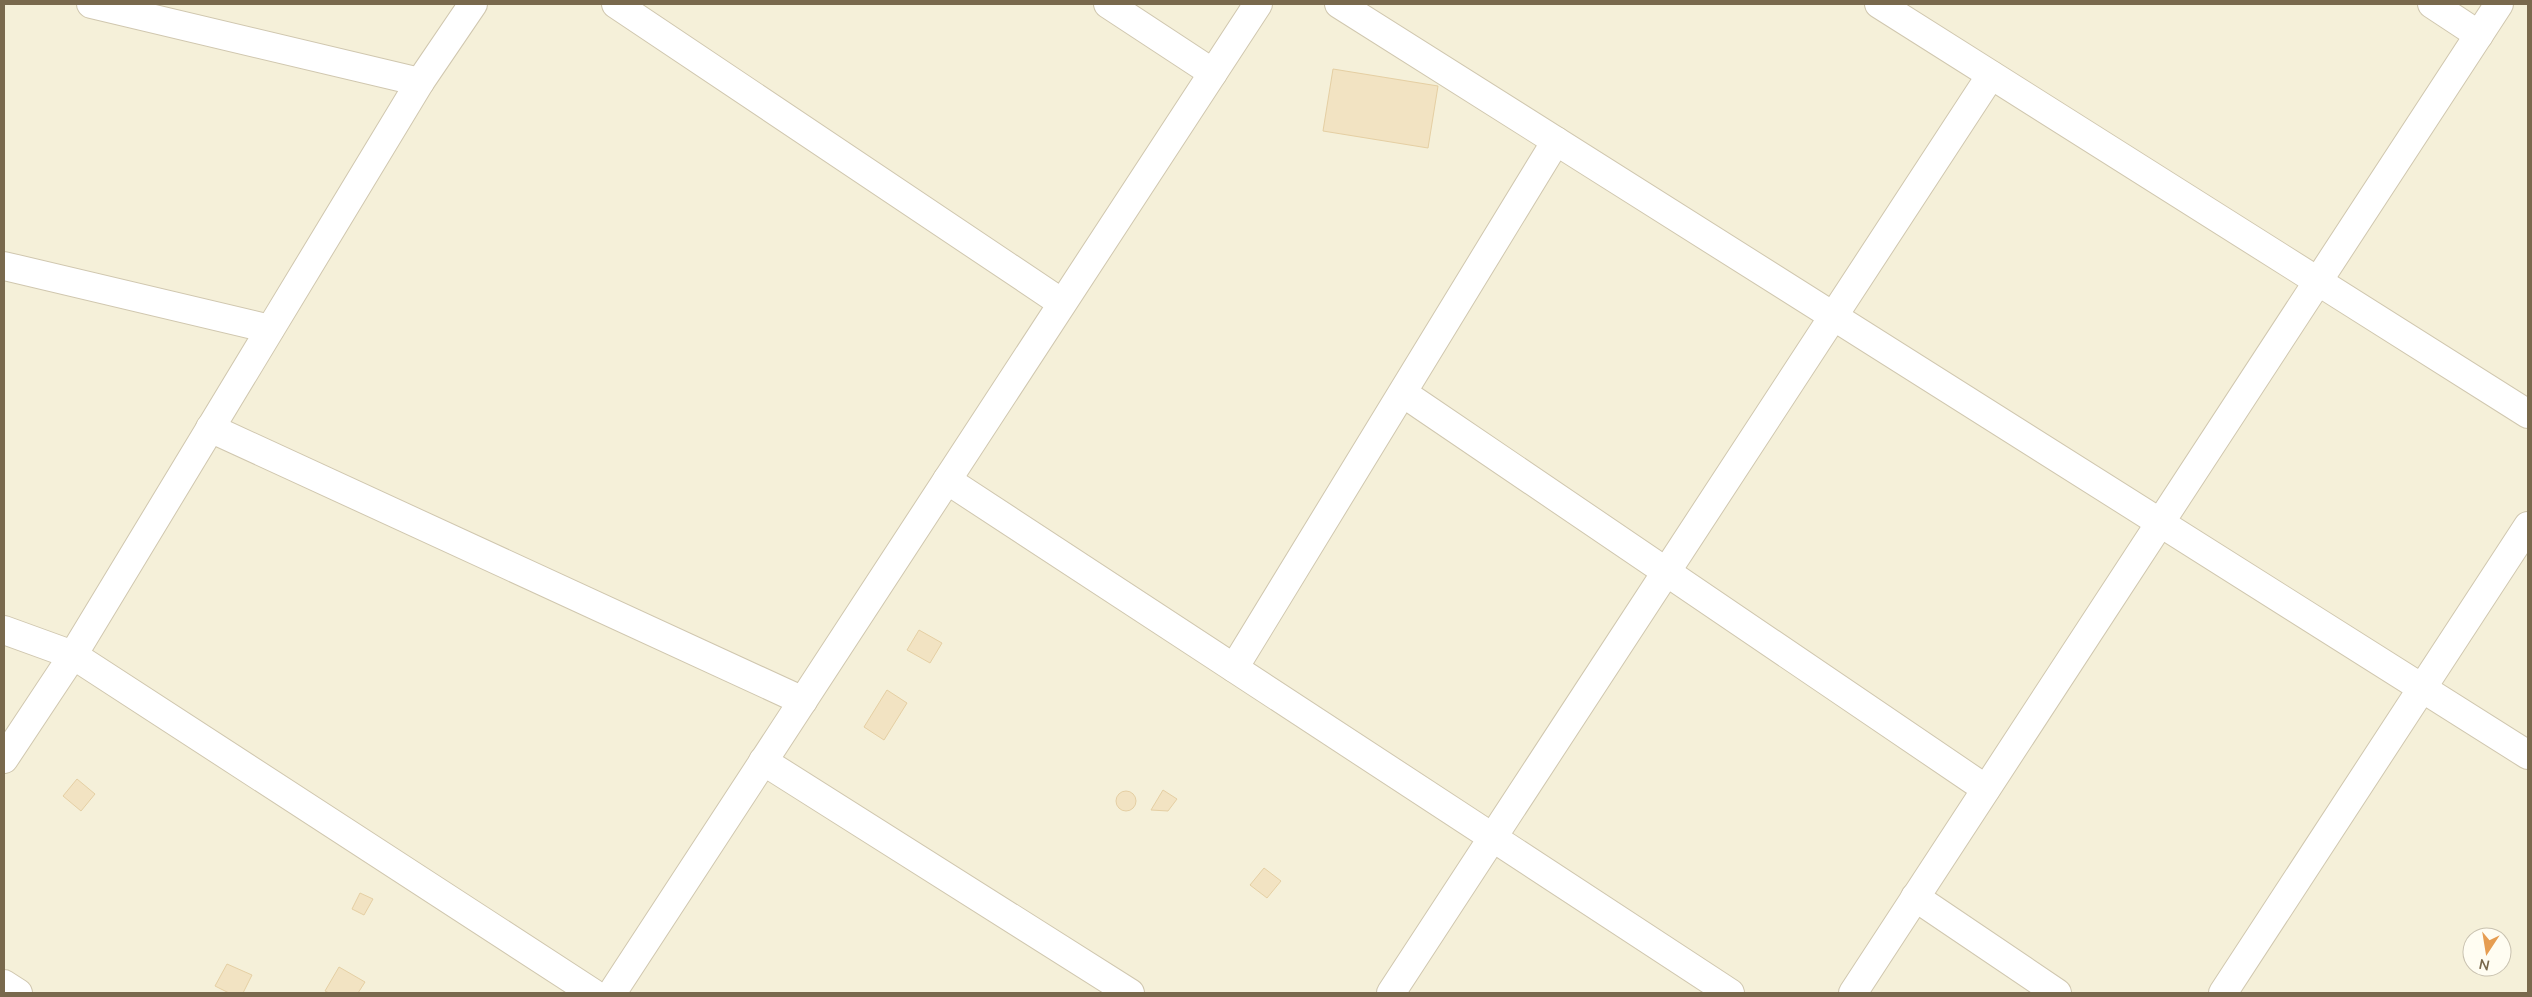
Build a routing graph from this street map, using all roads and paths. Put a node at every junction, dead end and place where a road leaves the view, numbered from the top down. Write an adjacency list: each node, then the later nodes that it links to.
1 (91, 4): 13 (street)
2 (473, 4): 13 (street)
3 (616, 4): 17 (street)
4 (1108, 4): 11 (street)
5 (1258, 4): 11 (street)
6 (1339, 4): 14 (street)
7 (1879, 4): 12 (street)
8 (2432, 4): 10 (street)
9 (2499, 4): 10 (street)
10 (2479, 35): 16 (street)
11 (1213, 73): 17 (street)
12 (1991, 75): 16 (street); 18 (street)
13 (420, 82): 19 (street)
14 (1556, 141): 18 (street); 20 (street)
15 (4, 266): 19 (street)
16 (2318, 281): 21 (street); 24 (street)
17 (1062, 303): 23 (street)
18 (1833, 316): 24 (street); 26 (street)
19 (270, 329): 22 (street)
20 (1403, 393): 26 (street); 29 (street)
21 (2528, 414)
22 (210, 428): 28 (street); 31 (street)
23 (947, 480): 29 (street); 31 (street)
24 (2160, 523): 30 (street); 35 (street)
25 (2528, 526): 30 (street)
26 (1666, 572): 35 (street); 36 (street)
27 (4, 630): 28 (street)
28 (72, 655): 33 (street); 40 (street)
29 (1234, 668): 36 (street)
30 (2422, 688): 32 (street); 47 (street)
31 (803, 701): 34 (street)
32 (2528, 756)
33 (4, 759)
34 (763, 761): 41 (street); 42 (street)
35 (1986, 789): 37 (street)
36 (1492, 838): 43 (street); 44 (street)
37 (1915, 897): 45 (street); 46 (street)
38 (4, 984): 39 (street)
39 (18, 993)
40 (593, 993)
41 (612, 993)
42 (1130, 993)
43 (1391, 993)
44 (1730, 993)
45 (1853, 993)
46 (2057, 993)
47 (2223, 993)

